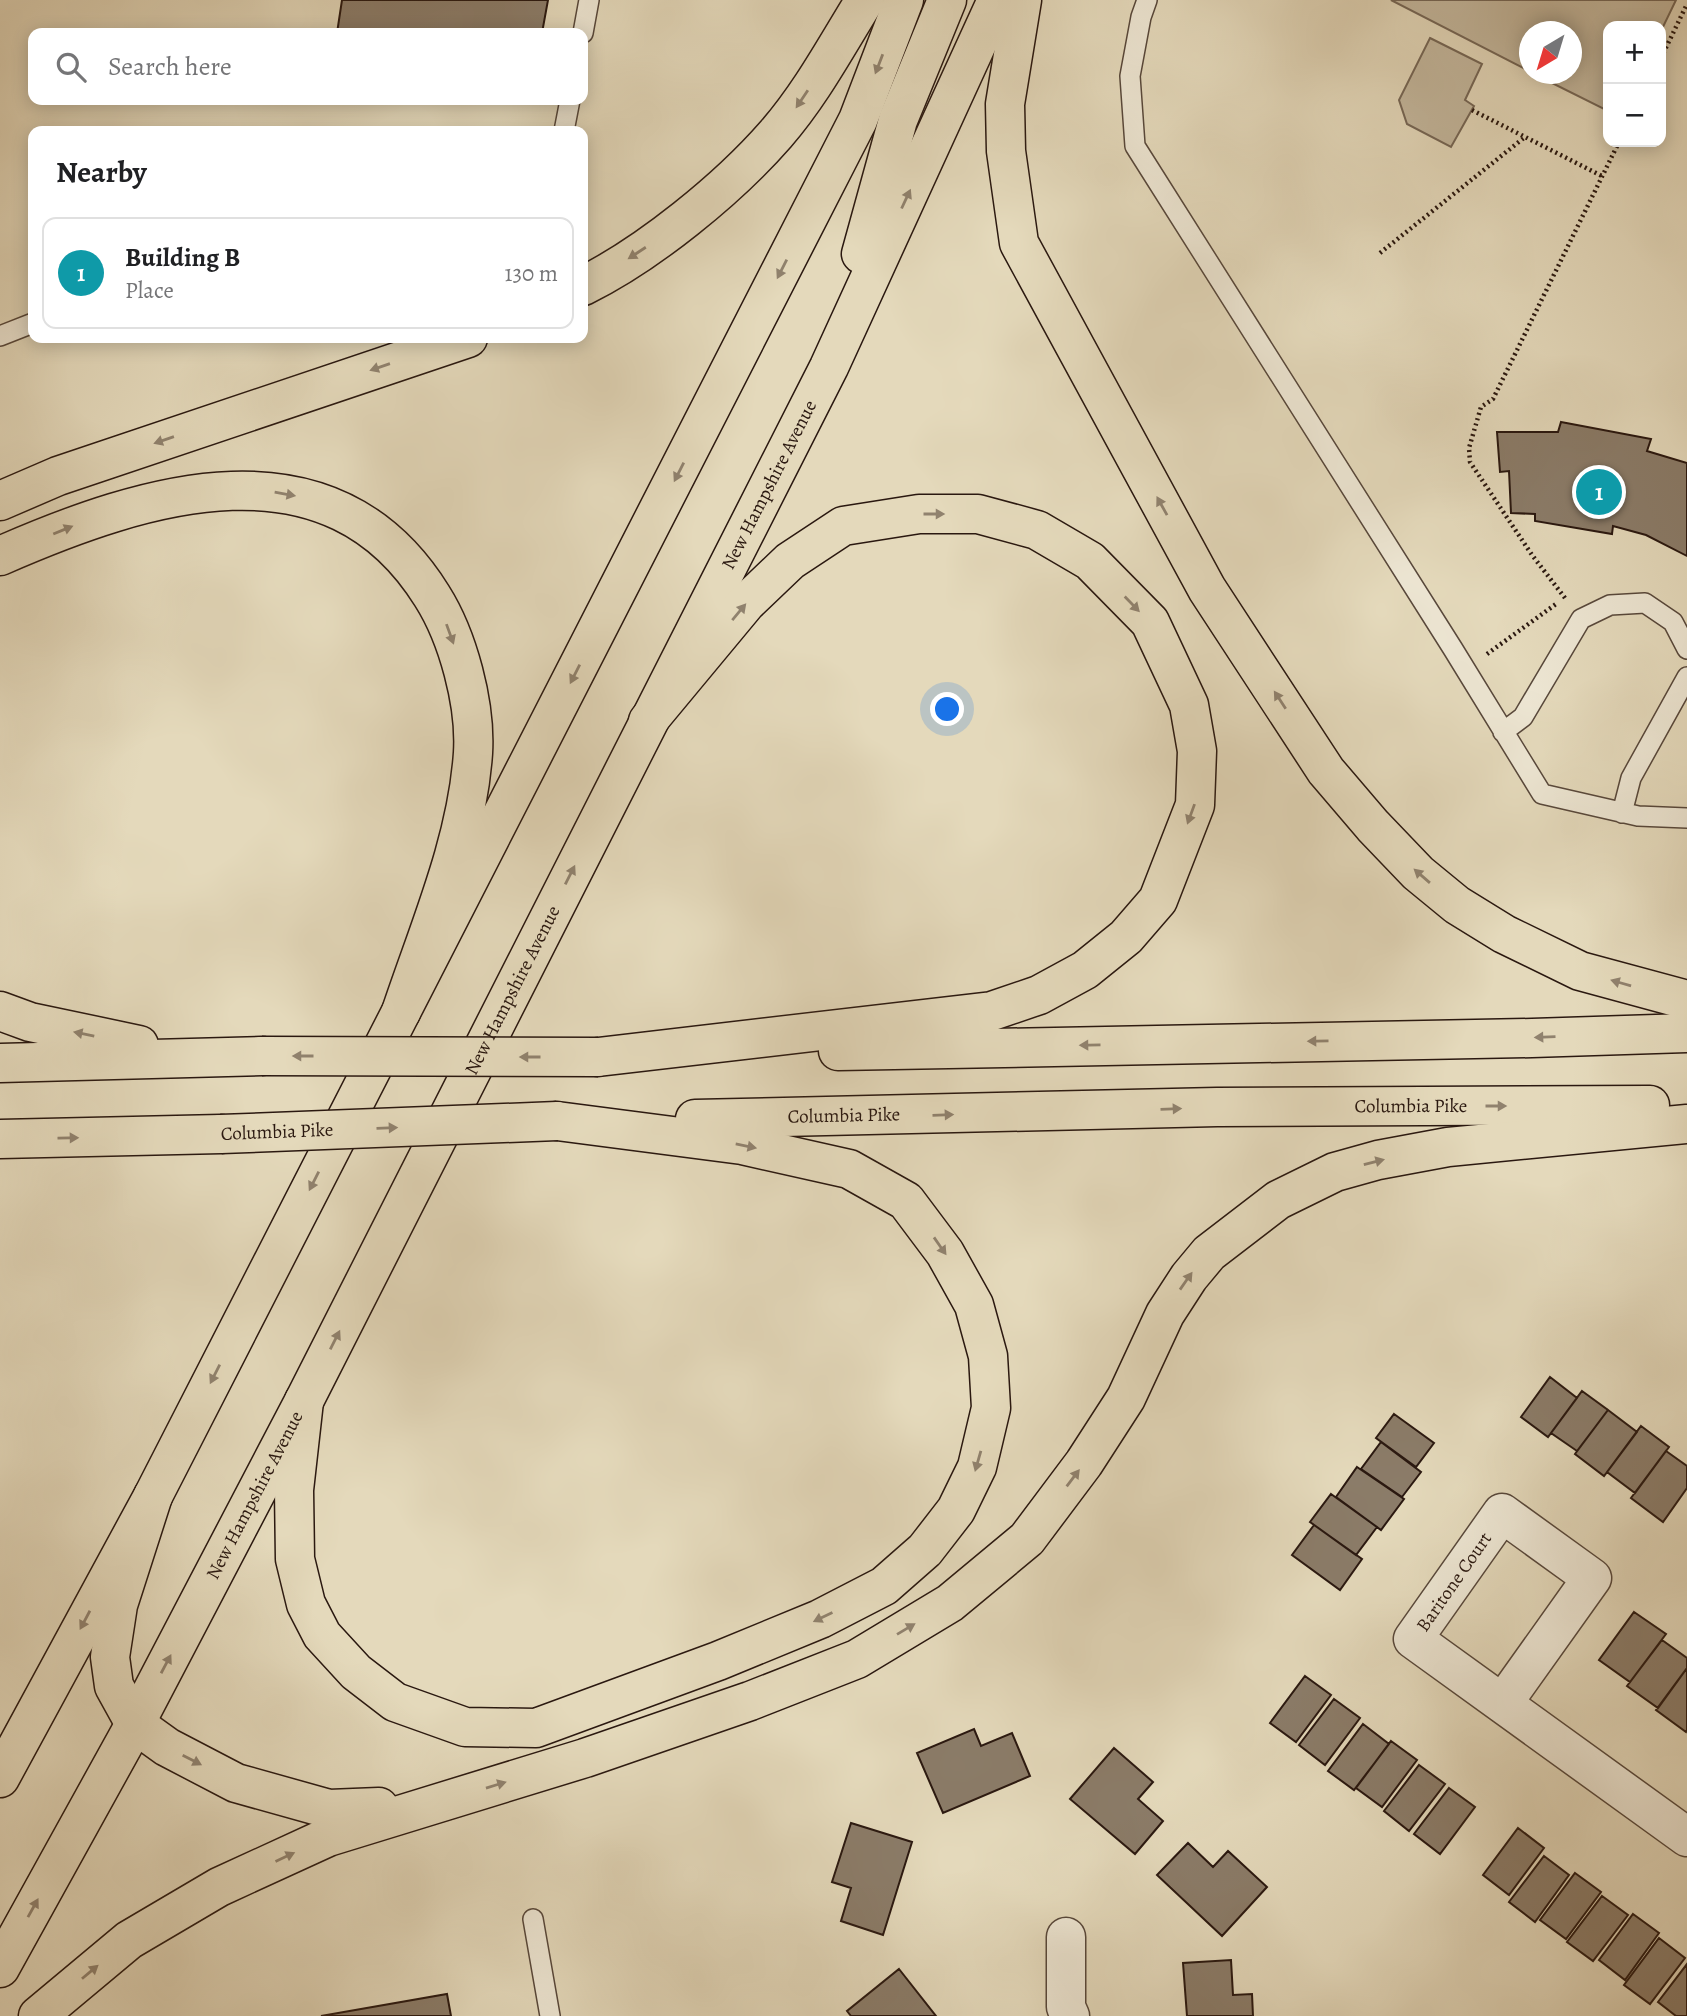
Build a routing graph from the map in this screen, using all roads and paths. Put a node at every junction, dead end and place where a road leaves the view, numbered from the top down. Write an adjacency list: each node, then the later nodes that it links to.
1 (589, 0): 9 (lane)
2 (865, 0): 18 (main road, one-way to 18)
3 (904, 0): 36 (main road, one-way to 36)
4 (947, 0): 22 (main road)
5 (997, 0): 22 (main road, New Hampshire Avenue, one-way to 5)
6 (1022, 0): 34 (main road, one-way to 6)
7 (1147, 0): 31 (lane)
8 (1687, 4): 10 (path)
9 (584, 28)
10 (1666, 48)
11 (569, 105): 13 (lane)
12 (1472, 110): 14 (path)
13 (565, 126)
14 (1525, 137): 16 (path); 17 (path)
15 (1616, 147): 16 (path)
16 (1602, 176): 25 (path)
17 (1380, 253)
18 (588, 284)
19 (28, 325): 20 (lane)
20 (0, 336)
21 (453, 343): 23 (main road, one-way to 23)
22 (830, 367): 30 (main road, New Hampshire Avenue)
23 (0, 501)
24 (0, 556): 36 (main road, one-way to 36)
25 (1565, 598): 26 (path); 28 (path)
26 (1572, 605)
27 (1687, 649): 31 (lane)
28 (1482, 658)
29 (1687, 677): 32 (lane)
30 (648, 721): 38 (main road, one-way to 38); 45 (main road, New Hampshire Avenue, one-way to 30)
31 (1503, 732): 32 (lane)
32 (1622, 813): 33 (lane)
33 (1687, 818)
34 (1687, 1000)
35 (0, 1011): 39 (main road, one-way to 35)
36 (401, 1012): 46 (main road, one-way to 46)
37 (1687, 1032): 38 (main road, one-way to 38)
38 (598, 1057): 39 (main road, one-way to 39, bridge)
39 (199, 1058): 40 (main road)
40 (0, 1063)
41 (1687, 1105): 42 (main road, Columbia Pike, one-way to 41)
42 (557, 1121): 44 (main road, Columbia Pike, one-way to 42, bridge); 45 (main road, one-way to 45)
43 (1687, 1124): 50 (main road, one-way to 43)
44 (0, 1139)
45 (304, 1401): 48 (main road, New Hampshire Avenue, one-way to 45)
46 (153, 1496): 48 (main road); 49 (main road, one-way to 49)
47 (1503, 1703): 47 (street, Baritone Court); 51 (street, Baritone Court)
48 (135, 1724): 50 (main road, one-way to 50); 54 (main road, New Hampshire Avenue, one-way to 48)
49 (0, 1778)
50 (430, 1805): 55 (main road, one-way to 50)
51 (1687, 1837)
52 (533, 1919): 56 (lane)
53 (1066, 1937): 57 (street)
54 (0, 1968)
55 (38, 2016)
56 (550, 2016)
57 (1070, 2016)

